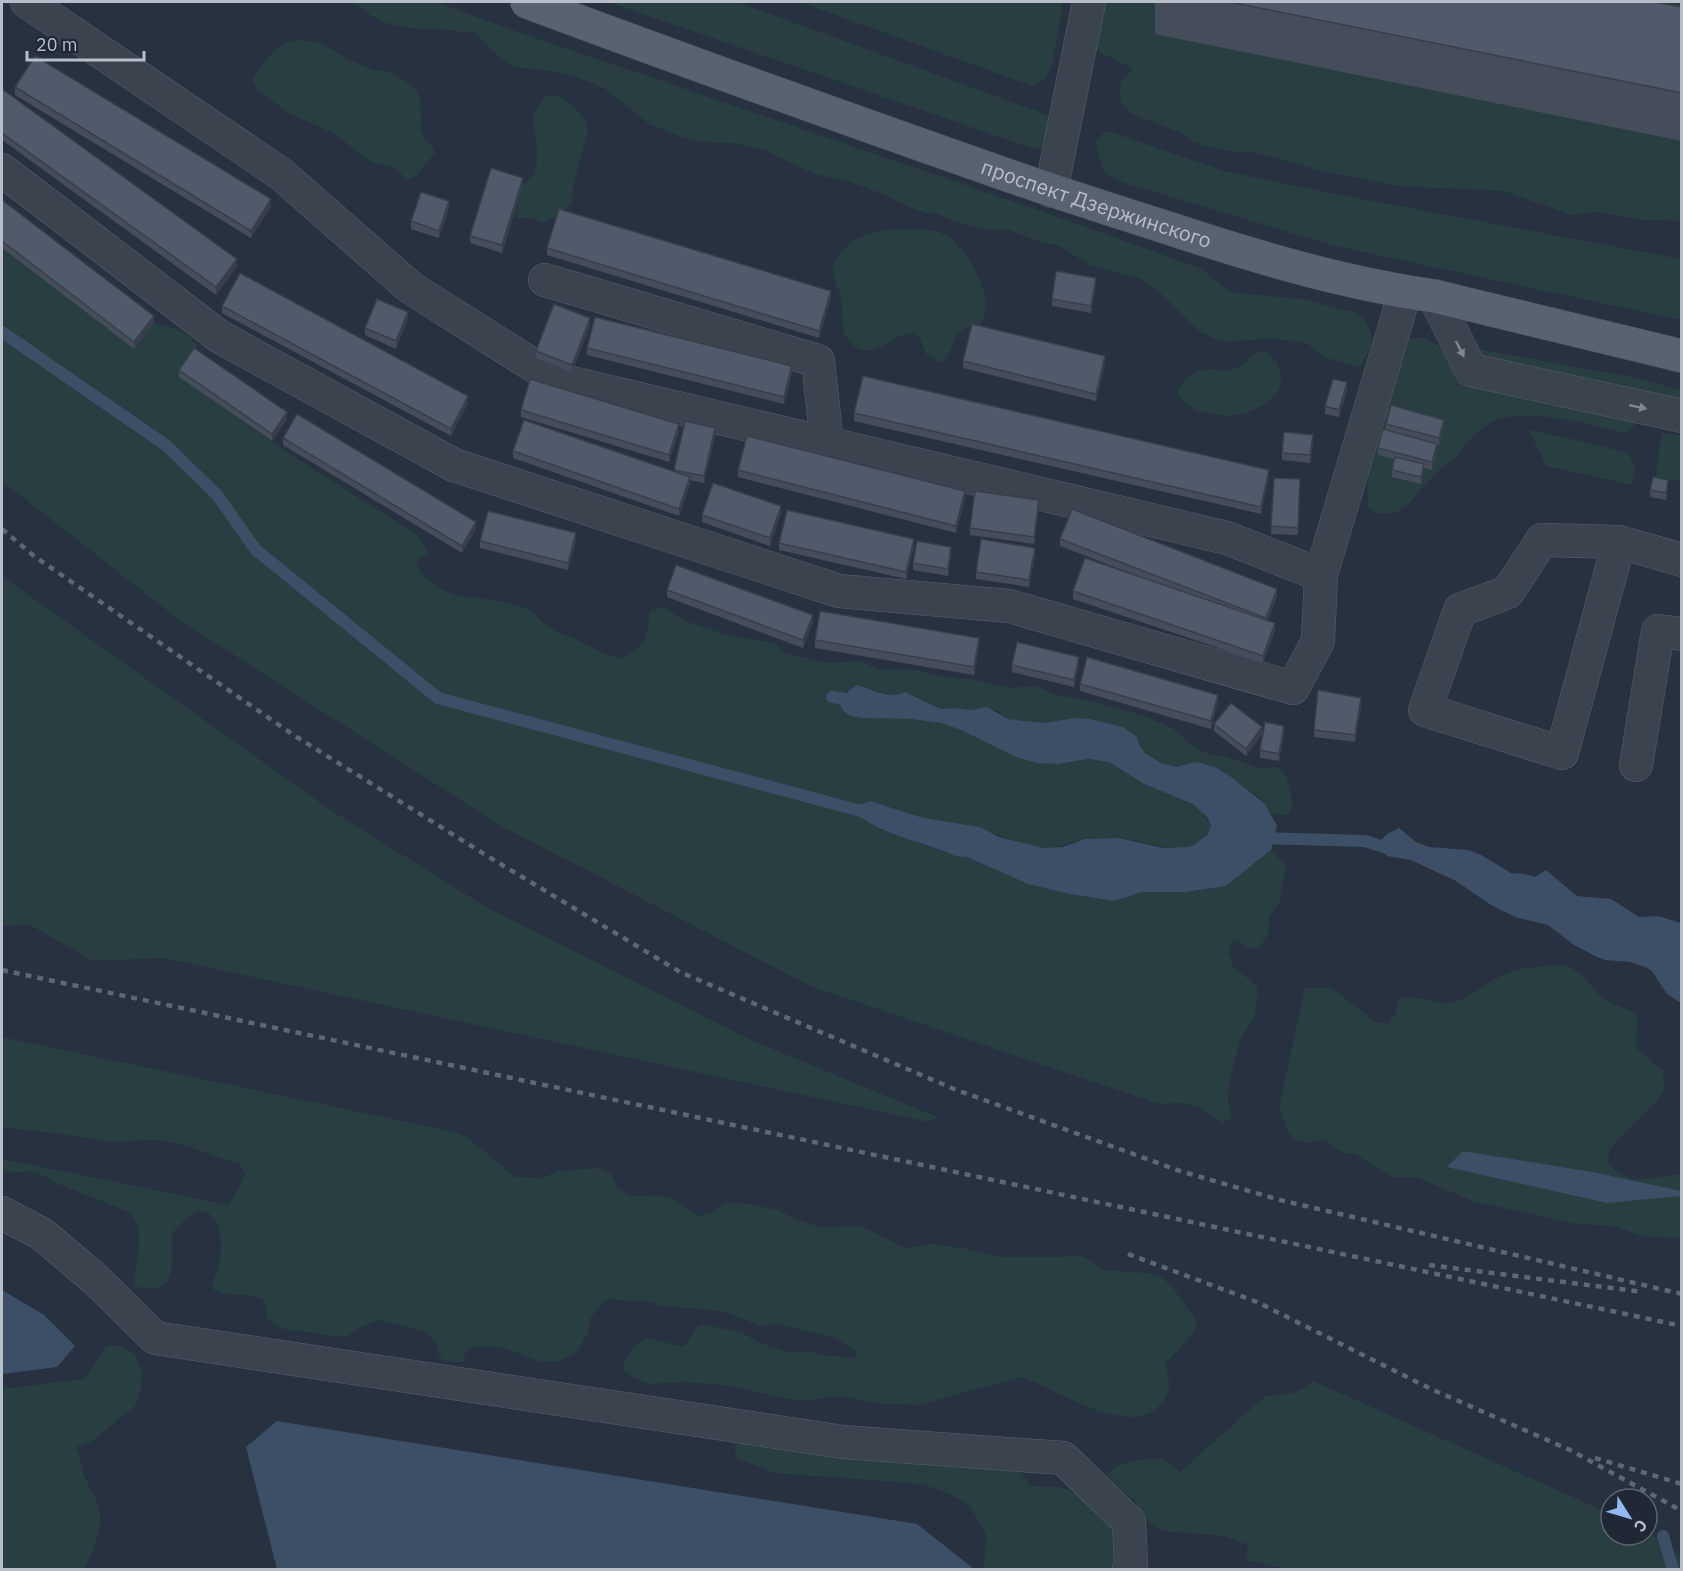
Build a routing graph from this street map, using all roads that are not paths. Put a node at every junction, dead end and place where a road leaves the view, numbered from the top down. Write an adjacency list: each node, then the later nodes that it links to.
1 (27, 2): 10 (lane)
2 (527, 2): 5 (main road, проспект Дзержинского)
3 (1089, 2): 5 (lane)
4 (2, 170): 13 (lane)
5 (1051, 190): 7 (main road, проспект Дзержинского)
6 (545, 280): 10 (lane)
7 (1419, 294): 8 (main road, проспект Дзержинского); 9 (lane, one-way to 9); 13 (lane)
8 (1682, 356)
9 (1682, 416)
10 (827, 443): 13 (lane)
11 (1619, 542): 11 (lane); 12 (lane)
12 (1682, 560)
13 (1320, 575)
14 (1682, 634): 15 (lane)
15 (1636, 765)
16 (2, 1213): 17 (lane)
17 (1129, 1569)

